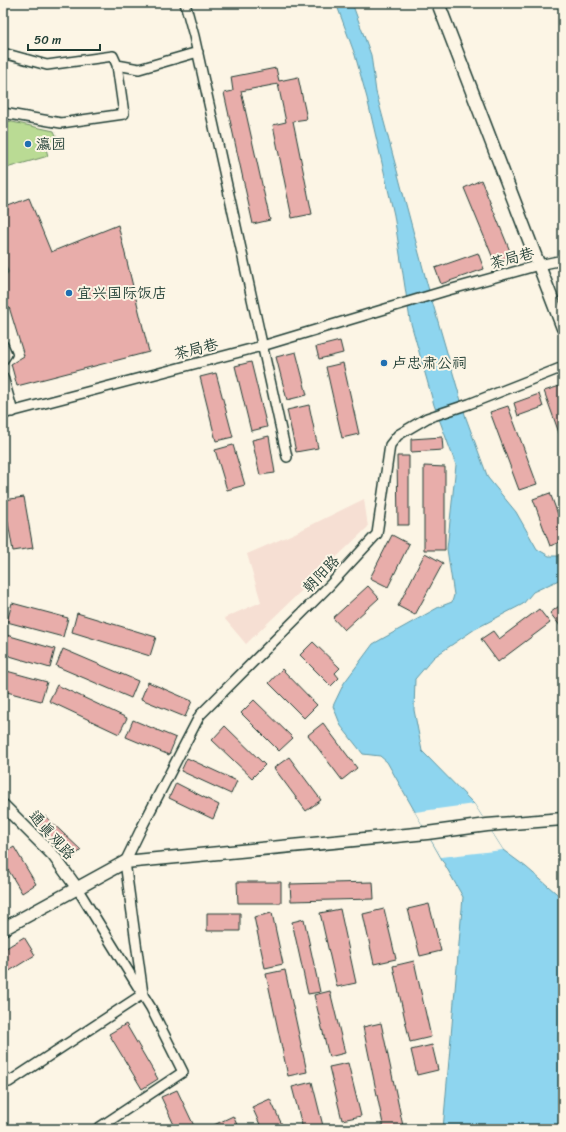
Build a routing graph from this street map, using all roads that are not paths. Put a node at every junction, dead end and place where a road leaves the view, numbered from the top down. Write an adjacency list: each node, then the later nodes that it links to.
1 (185, 3): 3 (street)
2 (438, 3): 8 (main road)
3 (198, 52): 5 (street); 11 (street)
4 (3, 53): 5 (street)
5 (116, 65): 6 (street)
6 (3, 113)
7 (563, 260): 8 (street, 茶局巷)
8 (539, 265): 9 (main road); 11 (street, 茶局巷)
9 (563, 328)
10 (3, 345): 12 (street)
11 (262, 346): 15 (street, 茶局巷); 17 (street)
12 (3, 360)
13 (563, 367): 20 (street, 朝阳路)
14 (3, 377): 15 (street)
15 (12, 412): 16 (street, 茶局巷)
16 (3, 414)
17 (287, 457)
18 (3, 805): 21 (street, 通真观路)
19 (563, 819): 20 (main road)
20 (125, 862): 21 (main road); 23 (street)
21 (77, 888): 22 (main road); 23 (street)
22 (3, 929)
23 (143, 994): 24 (street); 25 (street)
24 (6, 1078)
25 (97, 1129)

